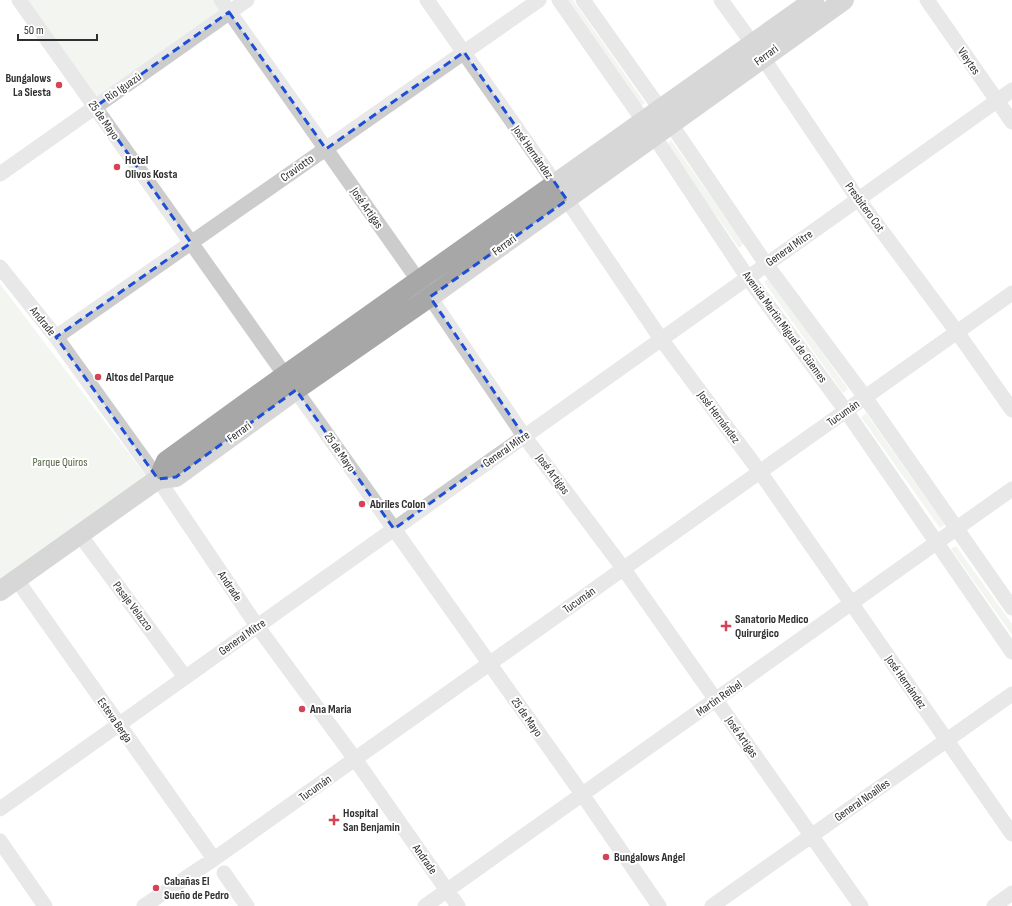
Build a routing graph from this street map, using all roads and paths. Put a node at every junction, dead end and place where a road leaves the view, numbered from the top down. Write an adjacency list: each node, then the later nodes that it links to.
1 (19, 0): 16 (street, 25 de Mayo)
2 (246, 0): 11 (street, Río Iguazú)
3 (427, 0): 13 (street, José Hernández)
4 (539, 0): 13 (street, Craviotto)
5 (559, 0): 19 (street, Avenida Martin Miguel de Güemes)
6 (583, 0): 17 (street, Avenida Martin Miguel de Güemes)
7 (721, 0): 12 (street, Presbítero Cot)
8 (814, 0): 12 (main road, Ferrari)
9 (844, 0): 12 (main road, Ferrari)
10 (926, 0): 15 (street, Vieytes)
11 (225, 6): 16 (street, Río Iguazú); 20 (street, José Artigas)
12 (757, 51): 17 (main road, Ferrari); 23 (street, Presbítero Cot)
13 (464, 52): 20 (street, Craviotto); 22 (street, José Hernández)
14 (1012, 90): 15 (street, General Mitre)
15 (997, 101): 18 (street, Vieytes); 23 (street, General Mitre)
16 (95, 107): 21 (street, Río Iguazú); 25 (street, 25 de Mayo)
17 (665, 117): 19 (main road, Ferrari); 26 (street, Avenida Martin Miguel de Güemes)
18 (1012, 122)
19 (649, 129): 22 (main road, Ferrari); 24 (main road, Ferrari); 28 (street, Avenida Martin Miguel de Güemes)
20 (326, 149): 25 (street, Craviotto); 29 (street, José Artigas)
21 (0, 174)
22 (556, 183): 24 (street, José Hernández); 29 (main road, Ferrari)
23 (858, 199): 26 (street, General Mitre); 32 (street, Presbítero Cot)
24 (567, 200): 31 (main road, Ferrari); 34 (street, José Hernández)
25 (191, 243): 33 (street, Craviotto); 35 (street, 25 de Mayo)
26 (766, 264): 28 (street, General Mitre); 36 (street, Avenida Martin Miguel de Güemes)
27 (0, 267): 33 (street, Andrade)
28 (748, 278): 34 (street, General Mitre); 38 (street, Avenida Martin Miguel de Güemes)
29 (418, 281): 31 (street, José Artigas); 35 (main road, Ferrari)
30 (1012, 293): 32 (street, Tucumán)
31 (430, 298): 35 (main road, Ferrari); 39 (street, José Artigas)
32 (957, 332): 36 (street, Tucumán); 37 (street, Presbítero Cot)
33 (56, 337): 41 (street, Andrade)
34 (661, 339): 39 (street, General Mitre); 40 (street, José Hernández)
35 (290, 383): 41 (main road, Ferrari); 43 (street, 25 de Mayo)
36 (865, 397): 38 (street, Tucumán); 44 (street, Avenida Martin Miguel de Güemes)
37 (1012, 410)
38 (846, 411): 40 (street, Tucumán); 46 (street, Avenida Martin Miguel de Güemes)
39 (524, 436): 43 (street, General Mitre); 47 (street, José Artigas)
40 (760, 472): 47 (street, Tucumán); 50 (street, José Hernández)
41 (158, 479): 45 (main road, Ferrari); 52 (street, Andrade)
42 (1012, 489): 44 (street, Martín Reibel)
43 (394, 529): 52 (street, General Mitre); 54 (street, 25 de Mayo)
44 (956, 529): 46 (street, Martín Reibel); 51 (street, Avenida Martin Miguel de Güemes)
45 (80, 535): 48 (main road, Ferrari); 55 (street, Pasaje Velazco)
46 (936, 543): 50 (street, Martín Reibel); 53 (street, Avenida Martin Miguel de Güemes)
47 (623, 568): 54 (street, Tucumán); 57 (street, José Artigas)
48 (16, 580): 49 (main road, Ferrari); 58 (street, Esteva Berga)
49 (0, 592)
50 (851, 604): 57 (street, Martín Reibel); 59 (street, José Hernández)
51 (1012, 608)
52 (257, 626): 55 (street, General Mitre); 60 (street, Andrade)
53 (1012, 652)
54 (490, 664): 60 (street, Tucumán); 61 (street, 25 de Mayo)
55 (186, 677): 58 (street, General Mitre)
56 (1012, 694): 59 (street, General Noailles)
57 (716, 699): 61 (street, Martín Reibel); 64 (street, José Artigas)
58 (118, 725): 62 (street, General Mitre); 66 (street, Esteva Berga)
59 (947, 740): 63 (street, José Hernández); 64 (street, General Noailles)
60 (355, 759): 66 (street, Tucumán); 68 (street, Andrade)
61 (582, 794): 68 (street, Martín Reibel); 75 (street, 25 de Mayo)
62 (0, 809)
63 (1012, 834)
64 (812, 835): 76 (street, General Noailles); 77 (street, José Artigas)
65 (0, 841): 70 (street)
66 (214, 859): 71 (street, Tucumán)
67 (224, 874): 72 (street)
68 (447, 890): 73 (street, Martín Reibel); 74 (street, Andrade)
69 (1012, 893): 78 (street)
70 (45, 906)
71 (144, 906)
72 (247, 906)
73 (425, 906)
74 (458, 906)
75 (658, 906)
76 (712, 906)
77 (861, 906)
78 (994, 906)

